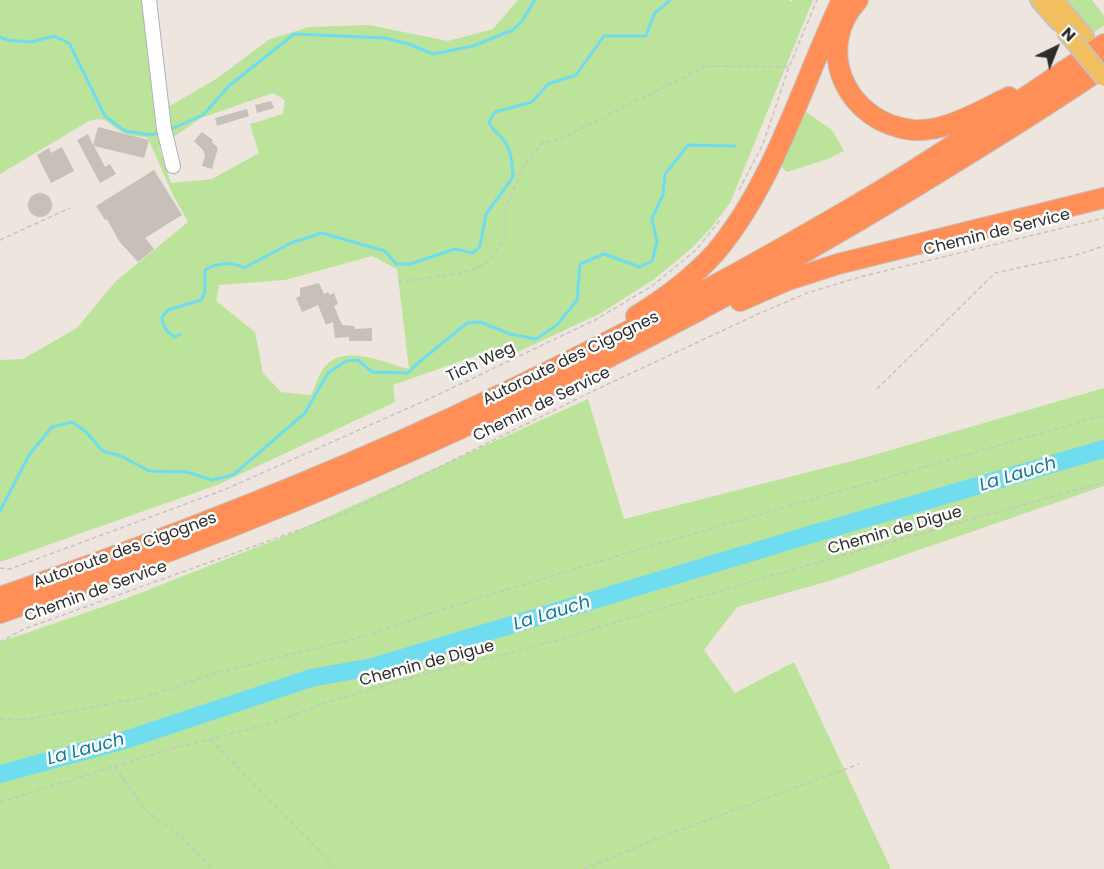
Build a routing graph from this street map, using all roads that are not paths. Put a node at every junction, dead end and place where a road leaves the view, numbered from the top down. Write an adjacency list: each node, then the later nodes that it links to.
1 (149, 0): 8 (lane)
2 (842, 0): 11 (highway)
3 (858, 0): 6 (highway)
4 (1039, 0): 7 (main road, bridge)
5 (1054, 0): 6 (main road)
6 (1099, 51): 10 (highway, Autoroute des Cigognes); 11 (highway, Autoroute des Cigognes)
7 (1104, 78)
8 (173, 166)
9 (1104, 198): 10 (highway)
10 (693, 315): 13 (highway, Autoroute des Cigognes)
11 (599, 345): 12 (highway, Autoroute des Cigognes)
12 (0, 597)
13 (0, 613)

